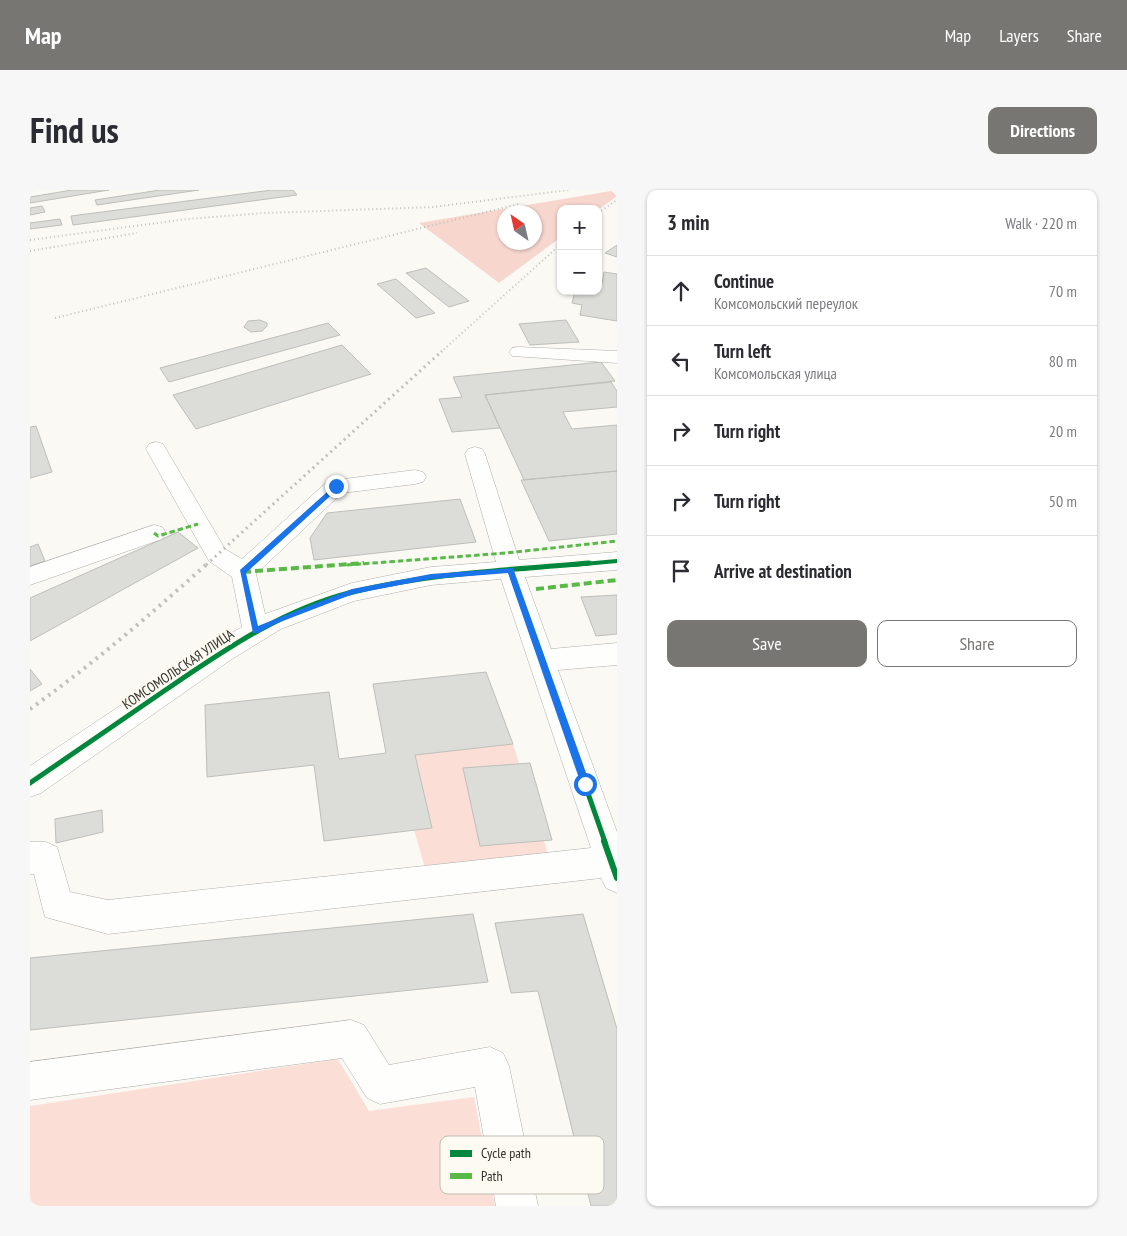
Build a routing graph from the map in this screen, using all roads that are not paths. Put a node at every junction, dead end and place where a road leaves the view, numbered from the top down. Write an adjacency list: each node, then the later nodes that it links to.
1 (518, 352): 2 (street)
2 (617, 357)
3 (156, 449): 10 (street)
4 (475, 454): 9 (street)
5 (415, 477): 10 (street)
6 (154, 533): 7 (street)
7 (76, 560): 11 (street); 12 (street)
8 (617, 561): 9 (street, КОМСОМОЛЬСКАЯ УЛИЦА)
9 (510, 570): 13 (street, КОМСОМОЛЬСКАЯ УЛИЦА); 15 (street)
10 (243, 572): 13 (street)
11 (30, 576)
12 (30, 586)
13 (256, 631): 16 (street, КОМСОМОЛЬСКАЯ УЛИЦА)
14 (617, 654): 15 (street)
15 (543, 661): 18 (street)
16 (30, 783)
17 (30, 858): 18 (street)
18 (614, 870)
19 (30, 1081): 20 (street)
20 (504, 1136)

